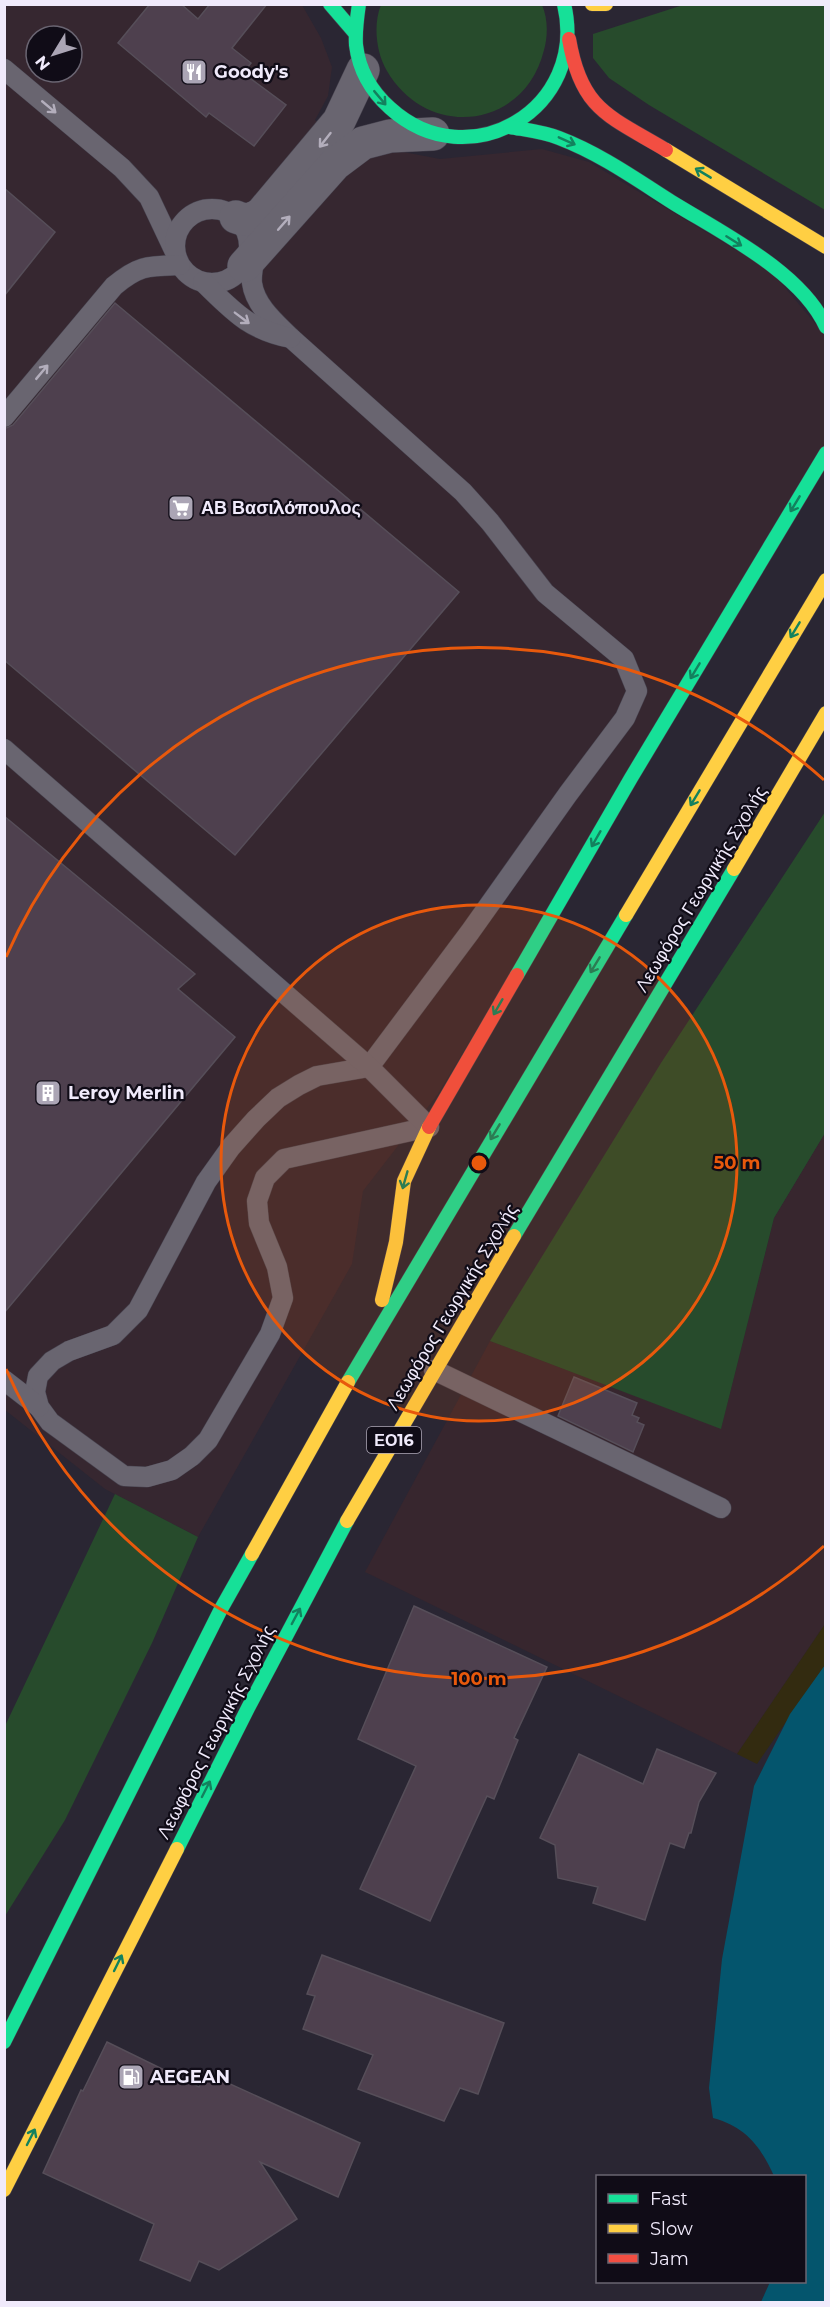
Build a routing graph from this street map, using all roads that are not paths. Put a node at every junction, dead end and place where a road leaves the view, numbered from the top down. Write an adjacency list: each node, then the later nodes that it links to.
1 (330, 4): 6 (main road)
2 (359, 4): 6 (main road)
3 (564, 4): 7 (main road)
4 (592, 4): 5 (main road)
5 (606, 4)
6 (355, 33): 9 (main road)
7 (568, 39): 10 (main road); 13 (main road, one-way to 7)
8 (4, 69): 14 (lane, one-way to 14)
9 (363, 70): 11 (main road, one-way to 11); 12 (street, one-way to 12)
10 (510, 127): 11 (main road); 17 (main road, one-way to 17)
11 (433, 134): 15 (street, one-way to 11)
12 (236, 217): 14 (lane); 15 (lane)
13 (825, 246)
14 (177, 258): 16 (lane); 19 (lane, one-way to 14)
15 (250, 260): 16 (lane); 18 (lane)
16 (203, 282): 18 (lane, one-way to 18)
17 (825, 327)
18 (291, 338): 24 (lane)
19 (4, 417)
20 (825, 453): 25 (main road, one-way to 25)
21 (825, 580): 26 (main road, one-way to 26)
22 (825, 713): 27 (main road, Λεωφόρος Γεωργικής Σχολής / ΕΟ16)
23 (4, 750): 24 (lane)
24 (369, 1067): 25 (lane); 29 (lane)
25 (429, 1127): 26 (main road, one-way to 26); 29 (lane)
26 (367, 1348): 31 (main road)
27 (434, 1371): 30 (lane); 32 (main road, Λεωφόρος Γεωργικής Σχολής / ΕΟ16, one-way to 27)
28 (4, 1380): 29 (lane)
29 (39, 1407)
30 (721, 1508)
31 (4, 2042)
32 (4, 2190)

